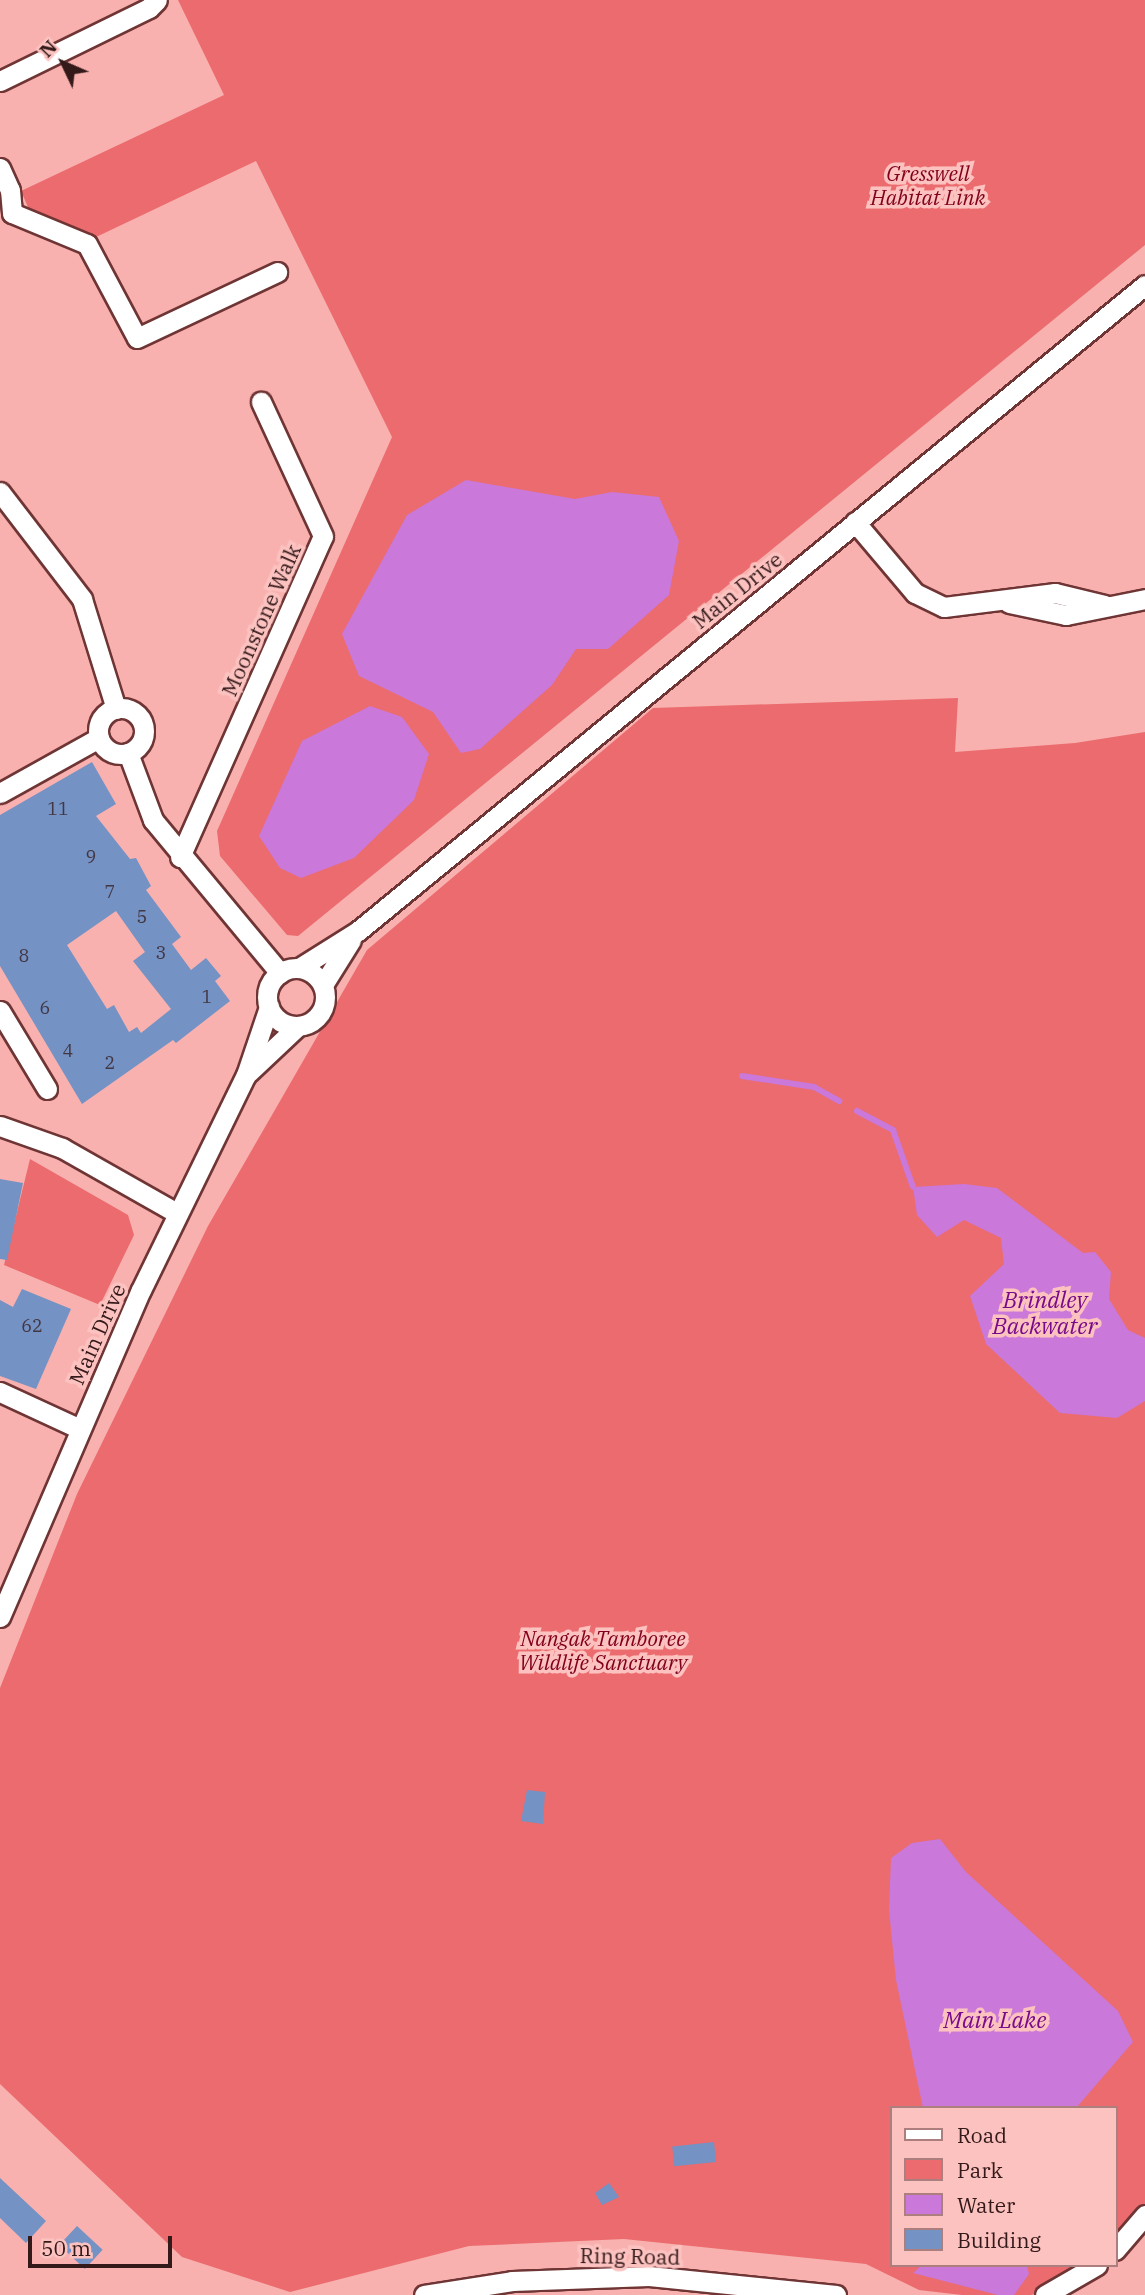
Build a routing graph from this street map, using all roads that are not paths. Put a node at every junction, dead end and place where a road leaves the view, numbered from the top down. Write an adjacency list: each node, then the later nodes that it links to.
1 (157, 0): 2 (street)
2 (0, 81)
3 (0, 168): 4 (street)
4 (6, 218): 5 (street)
5 (277, 272)
6 (1145, 285): 9 (street, Main Drive)
7 (261, 402): 15 (street, Moonstone Walk)
8 (0, 492): 11 (street)
9 (855, 522): 10 (street); 16 (street, Main Drive)
10 (1145, 600)
11 (116, 709): 12 (street); 13 (street)
12 (99, 738): 13 (street); 14 (street)
13 (128, 753): 15 (street)
14 (0, 793)
15 (180, 857): 17 (street)
16 (358, 931): 17 (street, Main Drive); 18 (street, Main Drive)
17 (289, 970): 18 (street); 19 (street)
18 (323, 985): 21 (street)
19 (269, 1007): 21 (street); 22 (street, Main Drive)
20 (0, 1011): 23 (street)
21 (298, 1026): 22 (street, Main Drive)
22 (246, 1075): 25 (street, Main Drive)
23 (47, 1089)
24 (0, 1126): 25 (street)
25 (177, 1213): 27 (street, Main Drive)
26 (0, 1392): 27 (street)
27 (80, 1429): 28 (street, Main Drive)
28 (0, 1616)
29 (1145, 2215): 30 (street)
30 (1117, 2248)
31 (1094, 2267): 34 (street)
32 (424, 2295): 33 (street, Ring Road)
33 (836, 2295)
34 (1045, 2295)

